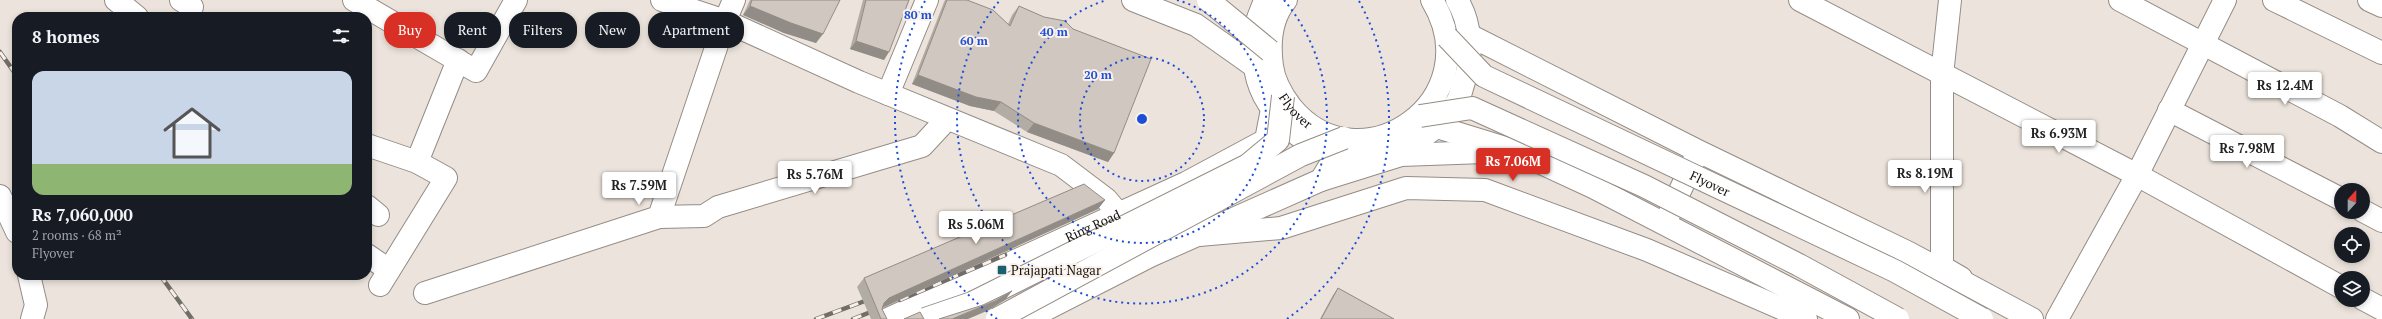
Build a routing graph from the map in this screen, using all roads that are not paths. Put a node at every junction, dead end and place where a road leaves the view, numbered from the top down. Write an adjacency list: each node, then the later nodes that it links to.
1 (116, 0): 20 (main road)
2 (354, 0): 30 (main road)
3 (516, 0): 30 (main road)
4 (662, 0): 21 (main road)
5 (734, 0): 22 (main road)
6 (927, 0): 33 (main road)
7 (1133, 0): 31 (main road)
8 (1208, 0): 28 (main road, bridge)
9 (1265, 0): 31 (main road)
10 (1286, 0): 28 (main road, Flyover)
11 (1432, 0): 25 (main road, Flyover)
12 (1457, 0): 24 (main road)
13 (1800, 0): 32 (main road)
14 (1950, 0): 32 (main road)
15 (2120, 0): 26 (main road)
16 (2225, 0): 26 (main road)
17 (2274, 0): 29 (main road)
18 (2370, 0): 19 (main road)
19 (2382, 6)
20 (130, 12)
21 (698, 12)
22 (729, 12)
23 (744, 30): 33 (main road)
24 (1469, 35): 37 (main road); 42 (main road)
25 (1447, 37): 37 (main road, Flyover); 69 (main road, Flyover, bridge)
26 (2204, 43): 35 (main road); 38 (main road)
27 (716, 48): 50 (main road)
28 (1270, 51): 34 (main road, Flyover)
29 (2382, 53)
30 (458, 60): 43 (main road)
31 (1254, 66): 34 (main road)
32 (1942, 75): 44 (main road); 70 (main road)
33 (888, 94): 36 (main road)
34 (1277, 103): 39 (main road, Flyover, bridge); 48 (main road, Ring Road); 63 (main road, Ring Road, bridge)
35 (2169, 110): 44 (main road); 46 (main road)
36 (947, 119): 48 (main road); 50 (main road)
37 (1428, 121): 39 (main road, Flyover); 41 (main road); 68 (main road, Flyover, bridge)
38 (2382, 142)
39 (1340, 146): 45 (main road); 64 (main road, bridge)
40 (372, 147): 43 (main road)
41 (1515, 151): 45 (main road); 53 (main road)
42 (1698, 152): 53 (main road); 70 (main road)
43 (417, 162): 55 (main road)
44 (2137, 175): 57 (main road); 71 (main road)
45 (1321, 180): 54 (main road)
46 (2334, 195)
47 (0, 196): 51 (main road)
48 (1118, 213): 62 (main road, Ring Road)
49 (2370, 215): 52 (main road)
50 (659, 217): 58 (main road)
51 (12, 221)
52 (2382, 221)
53 (1665, 224): 67 (main road)
54 (1196, 235): 65 (main road); 66 (main road)
55 (372, 261)
56 (30, 280): 61 (main road)
57 (2334, 283)
58 (425, 293)
59 (2370, 303): 60 (main road)
60 (2382, 309)
61 (32, 319)
62 (888, 319)
63 (925, 319)
64 (997, 319)
65 (1026, 319)
66 (1806, 319)
67 (1848, 319)
68 (1898, 319)
69 (1982, 319)
70 (2032, 319)
71 (2057, 319)

